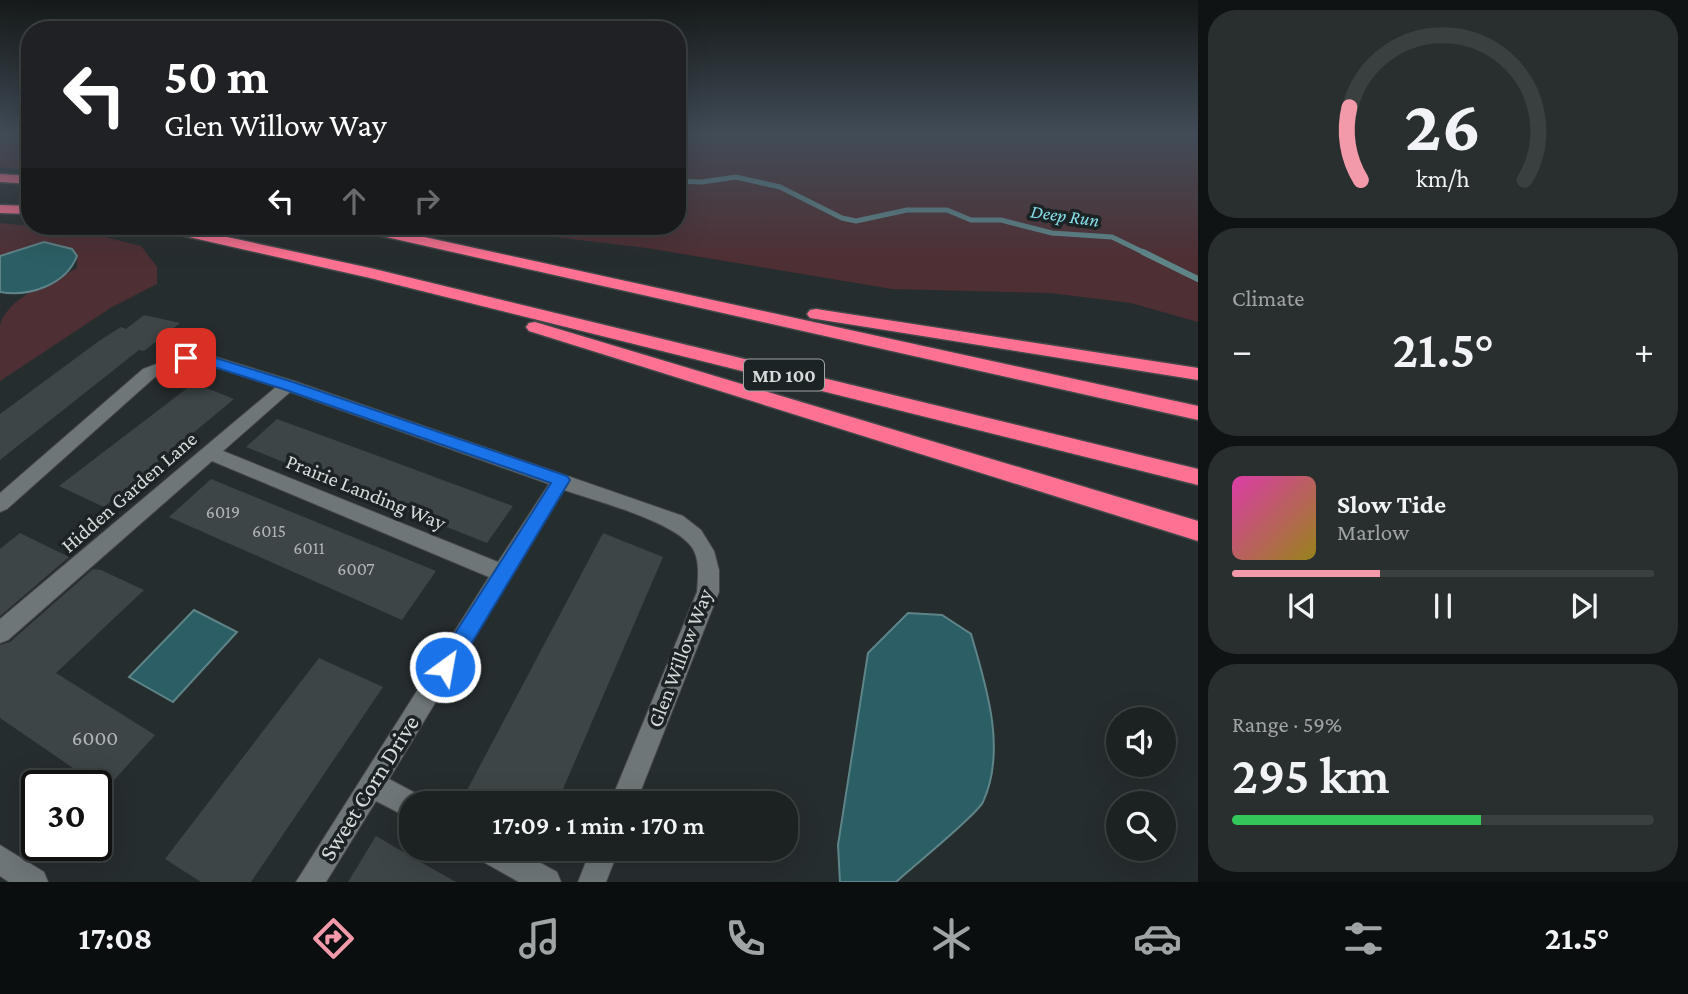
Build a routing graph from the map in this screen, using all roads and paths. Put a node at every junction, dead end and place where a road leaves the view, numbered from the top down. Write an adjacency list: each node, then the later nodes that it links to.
1 (0, 178): 2 (highway)
2 (21, 179)
3 (0, 209): 4 (highway)
4 (21, 210)
5 (199, 235): 8 (highway, MD 100)
6 (397, 235): 7 (highway, MD 100)
7 (508, 259): 9 (highway); 11 (highway, MD 100)
8 (370, 273): 13 (highway, MD 100); 16 (highway)
9 (1198, 374)
10 (288, 385): 12 (street, Hidden Garden Lane); 14 (street, Glen Willow Way); 15 (street, Glen Willow Way)
11 (1198, 413)
12 (210, 453): 17 (street, Prairie Landing Way); 18 (street, Hidden Garden Lane)
13 (1198, 477)
14 (561, 480): 17 (street, Sweet Corn Drive); 20 (street, Glen Willow Way)
15 (0, 504)
16 (1198, 531)
17 (504, 574): 19 (street, Sweet Corn Drive)
18 (0, 633)
19 (371, 784): 21 (street); 26 (street, Sweet Corn Drive)
20 (628, 791)
21 (399, 799)
22 (0, 859): 25 (street)
23 (509, 861): 27 (street)
24 (600, 861): 28 (street)
25 (34, 882)
26 (310, 882)
27 (547, 882)
28 (592, 882)

